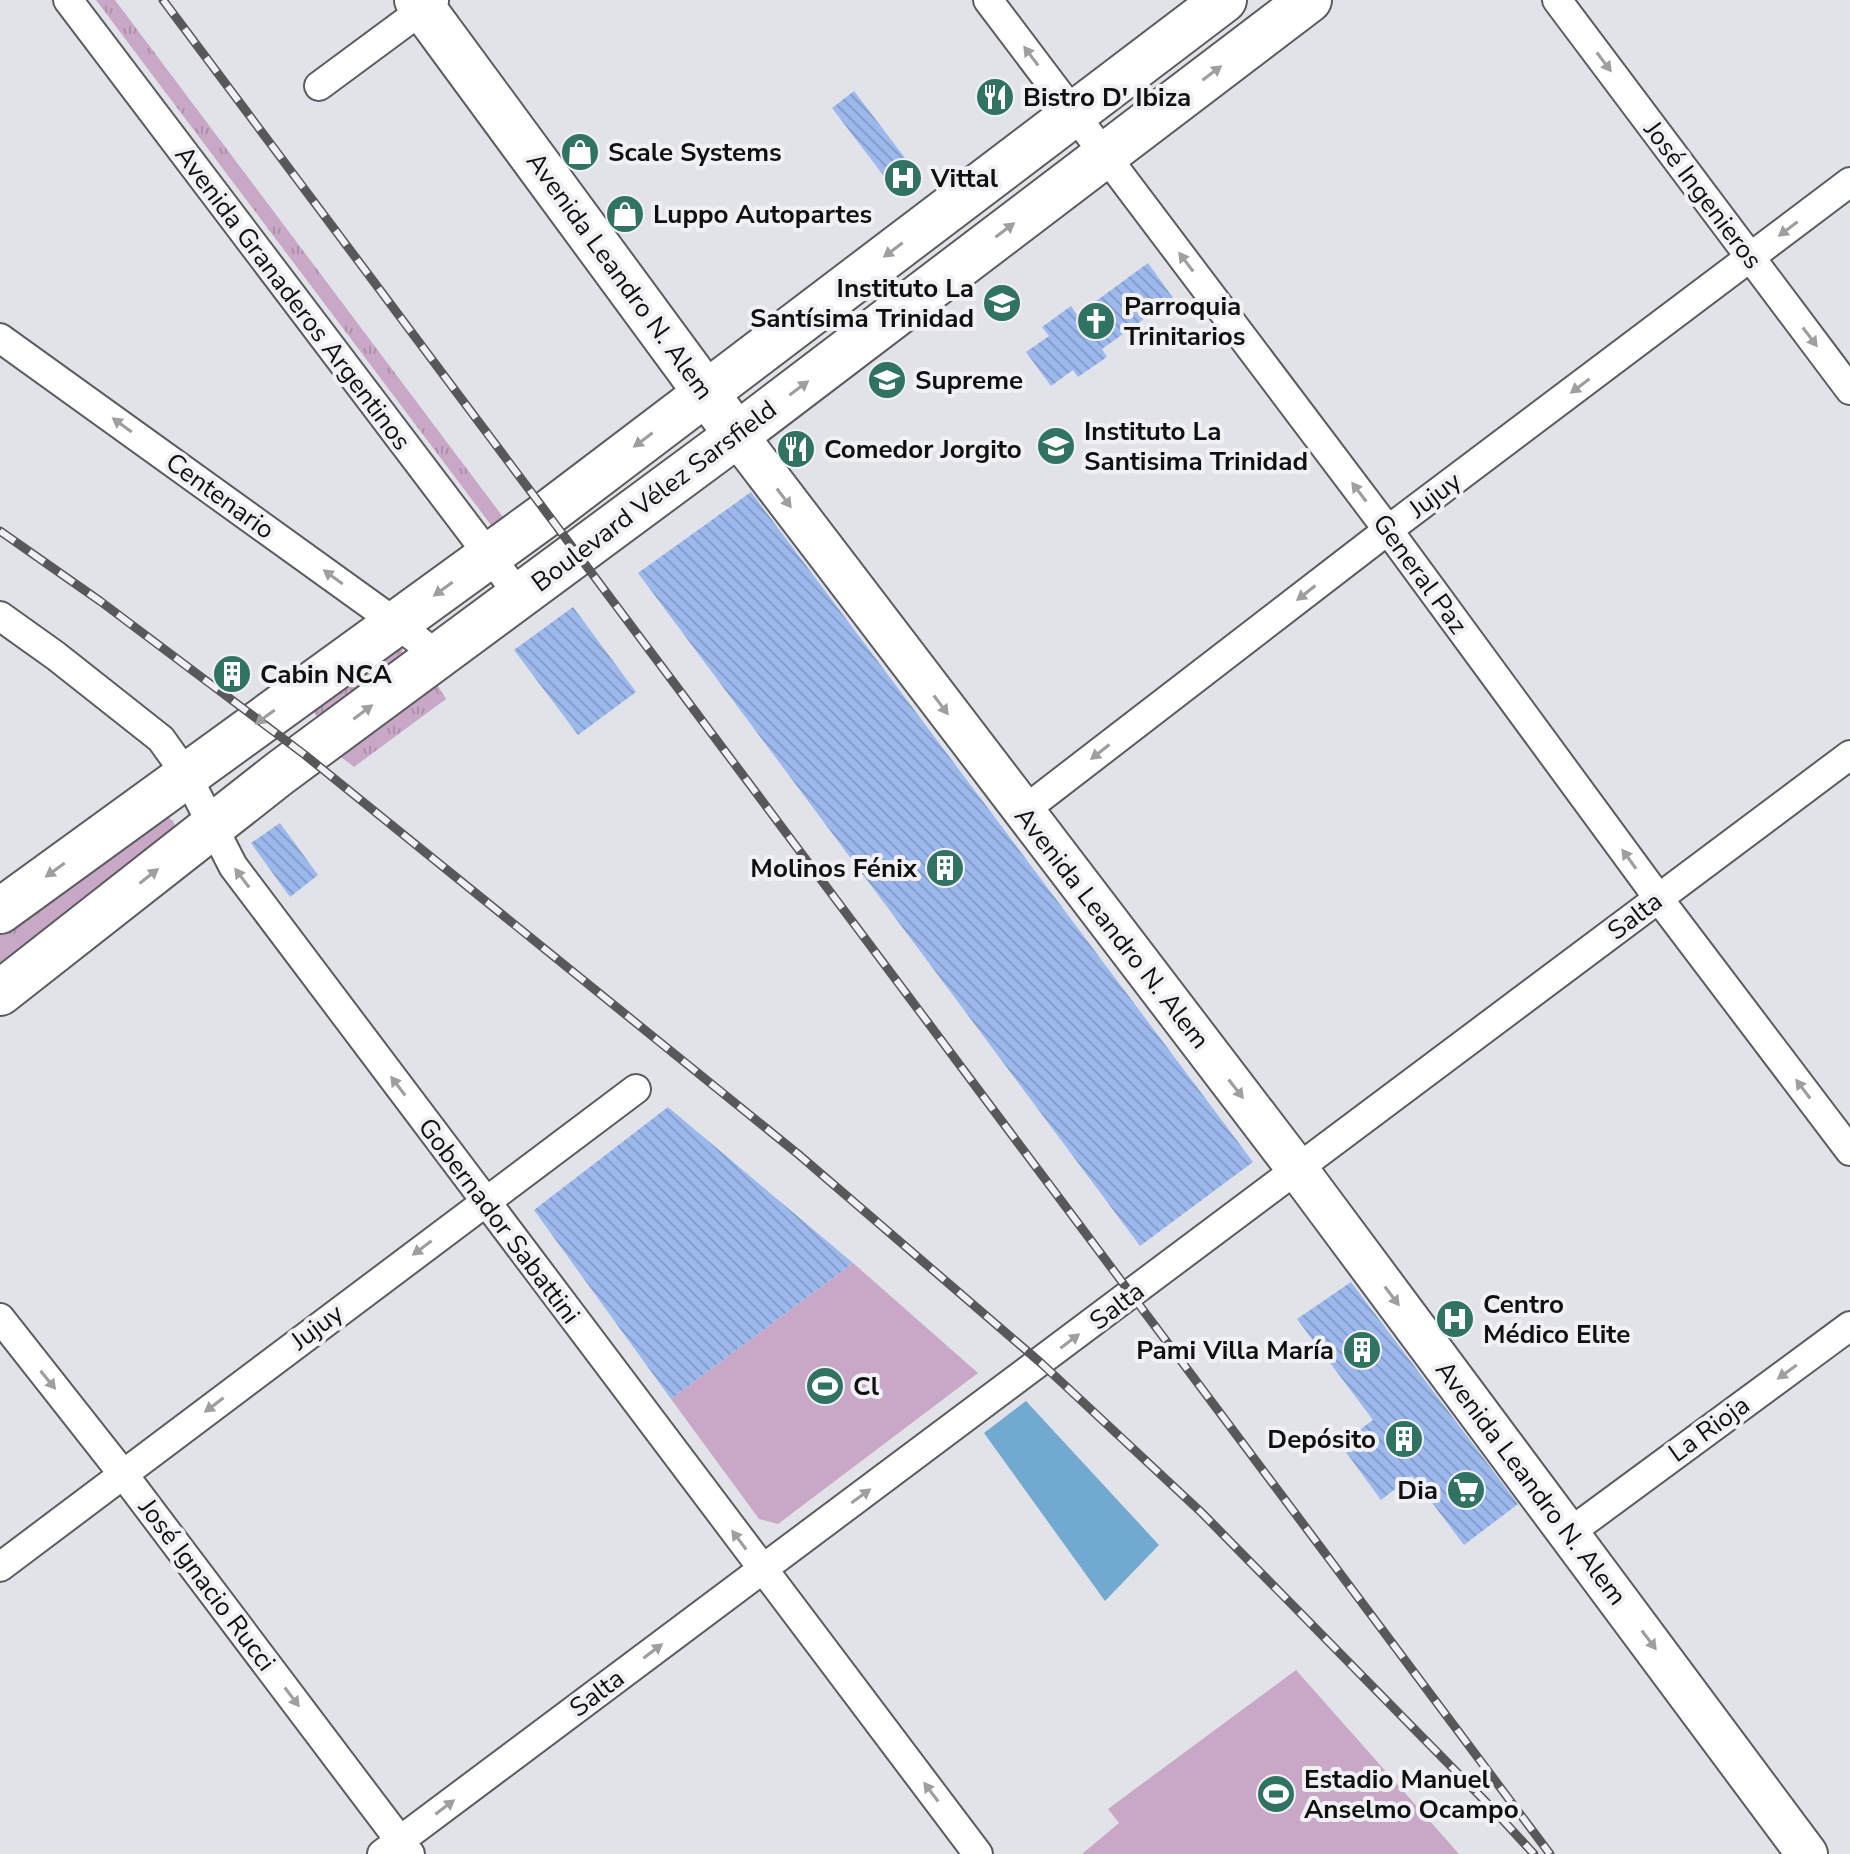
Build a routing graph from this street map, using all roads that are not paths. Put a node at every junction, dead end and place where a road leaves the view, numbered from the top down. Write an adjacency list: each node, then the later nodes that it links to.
1 (68, 0): 17 (street, Avenida Granaderos Argentinos)
2 (988, 0): 8 (street, General Paz, one-way to 2)
3 (1224, 0): 8 (main road, Boulevard Vélez Sarsfield)
4 (1309, 0): 9 (main road, Boulevard Vélez Sarsfield, one-way to 4)
5 (1557, 0): 11 (street, José Ingenieros, one-way to 11)
6 (426, 3): 7 (street); 14 (main road, Avenida Leandro N. Alem)
7 (319, 86)
8 (1074, 113): 9 (street, General Paz); 14 (main road, Boulevard Vélez Sarsfield, one-way to 14)
9 (1105, 154): 15 (main road, Boulevard Vélez Sarsfield, one-way to 9); 16 (street, General Paz, one-way to 9)
10 (1850, 182): 11 (street, Jujuy, one-way to 11)
11 (1750, 258): 13 (street, José Ingenieros, one-way to 13); 16 (street, Jujuy, one-way to 16)
12 (0, 338): 20 (street, Centenario, one-way to 12)
13 (1850, 390)
14 (705, 393): 15 (main road, Avenida Leandro N. Alem); 17 (main road, Boulevard Vélez Sarsfield, one-way to 17)
15 (737, 435): 18 (main road, Boulevard Vélez Sarsfield); 24 (street, Avenida Leandro N. Alem, one-way to 24)
16 (1388, 530): 24 (street, Jujuy, one-way to 24); 26 (street, General Paz, one-way to 16)
17 (489, 556): 18 (street, Avenida Granaderos Argentinos); 20 (main road, Boulevard Vélez Sarsfield, one-way to 20)
18 (519, 595): 21 (main road, Boulevard Vélez Sarsfield)
19 (0, 616): 23 (street, Gobernador Sabattini)
20 (396, 623): 21 (street, Centenario); 23 (main road, Boulevard Vélez Sarsfield, one-way to 23)
21 (438, 656): 25 (main road, Boulevard Vélez Sarsfield, one-way to 21)
22 (1850, 755): 26 (street, Salta)
23 (186, 774): 25 (street, Gobernador Sabattini); 27 (main road, Boulevard Vélez Sarsfield, one-way to 27)
24 (1022, 812): 31 (street, Avenida Leandro N. Alem, one-way to 31)
25 (211, 827): 28 (main road, Boulevard Vélez Sarsfield, one-way to 25); 32 (street, Gobernador Sabattini, one-way to 25)
26 (1659, 899): 30 (street, General Paz, one-way to 26); 31 (street, Salta)
27 (0, 911)
28 (0, 993)
29 (636, 1089): 32 (street, Jujuy)
30 (1850, 1151)
31 (1298, 1170): 36 (street, Avenida Leandro N. Alem, one-way to 36); 38 (street, Salta, one-way to 31)
32 (484, 1201): 35 (street, Jujuy, one-way to 35); 38 (street, Gobernador Sabattini, one-way to 32)
33 (1850, 1326): 36 (street, La Rioja, one-way to 36)
34 (3, 1329): 35 (street, José Ignacio Rucci, one-way to 35)
35 (123, 1474): 37 (street, Jujuy); 39 (street, José Ignacio Rucci, one-way to 39)
36 (1569, 1533): 41 (street, Avenida Leandro N. Alem, one-way to 41)
37 (0, 1567)
38 (762, 1570): 39 (street, Salta, one-way to 38); 40 (street, Gobernador Sabattini, one-way to 38)
39 (397, 1850)
40 (978, 1854)
41 (1807, 1854)

